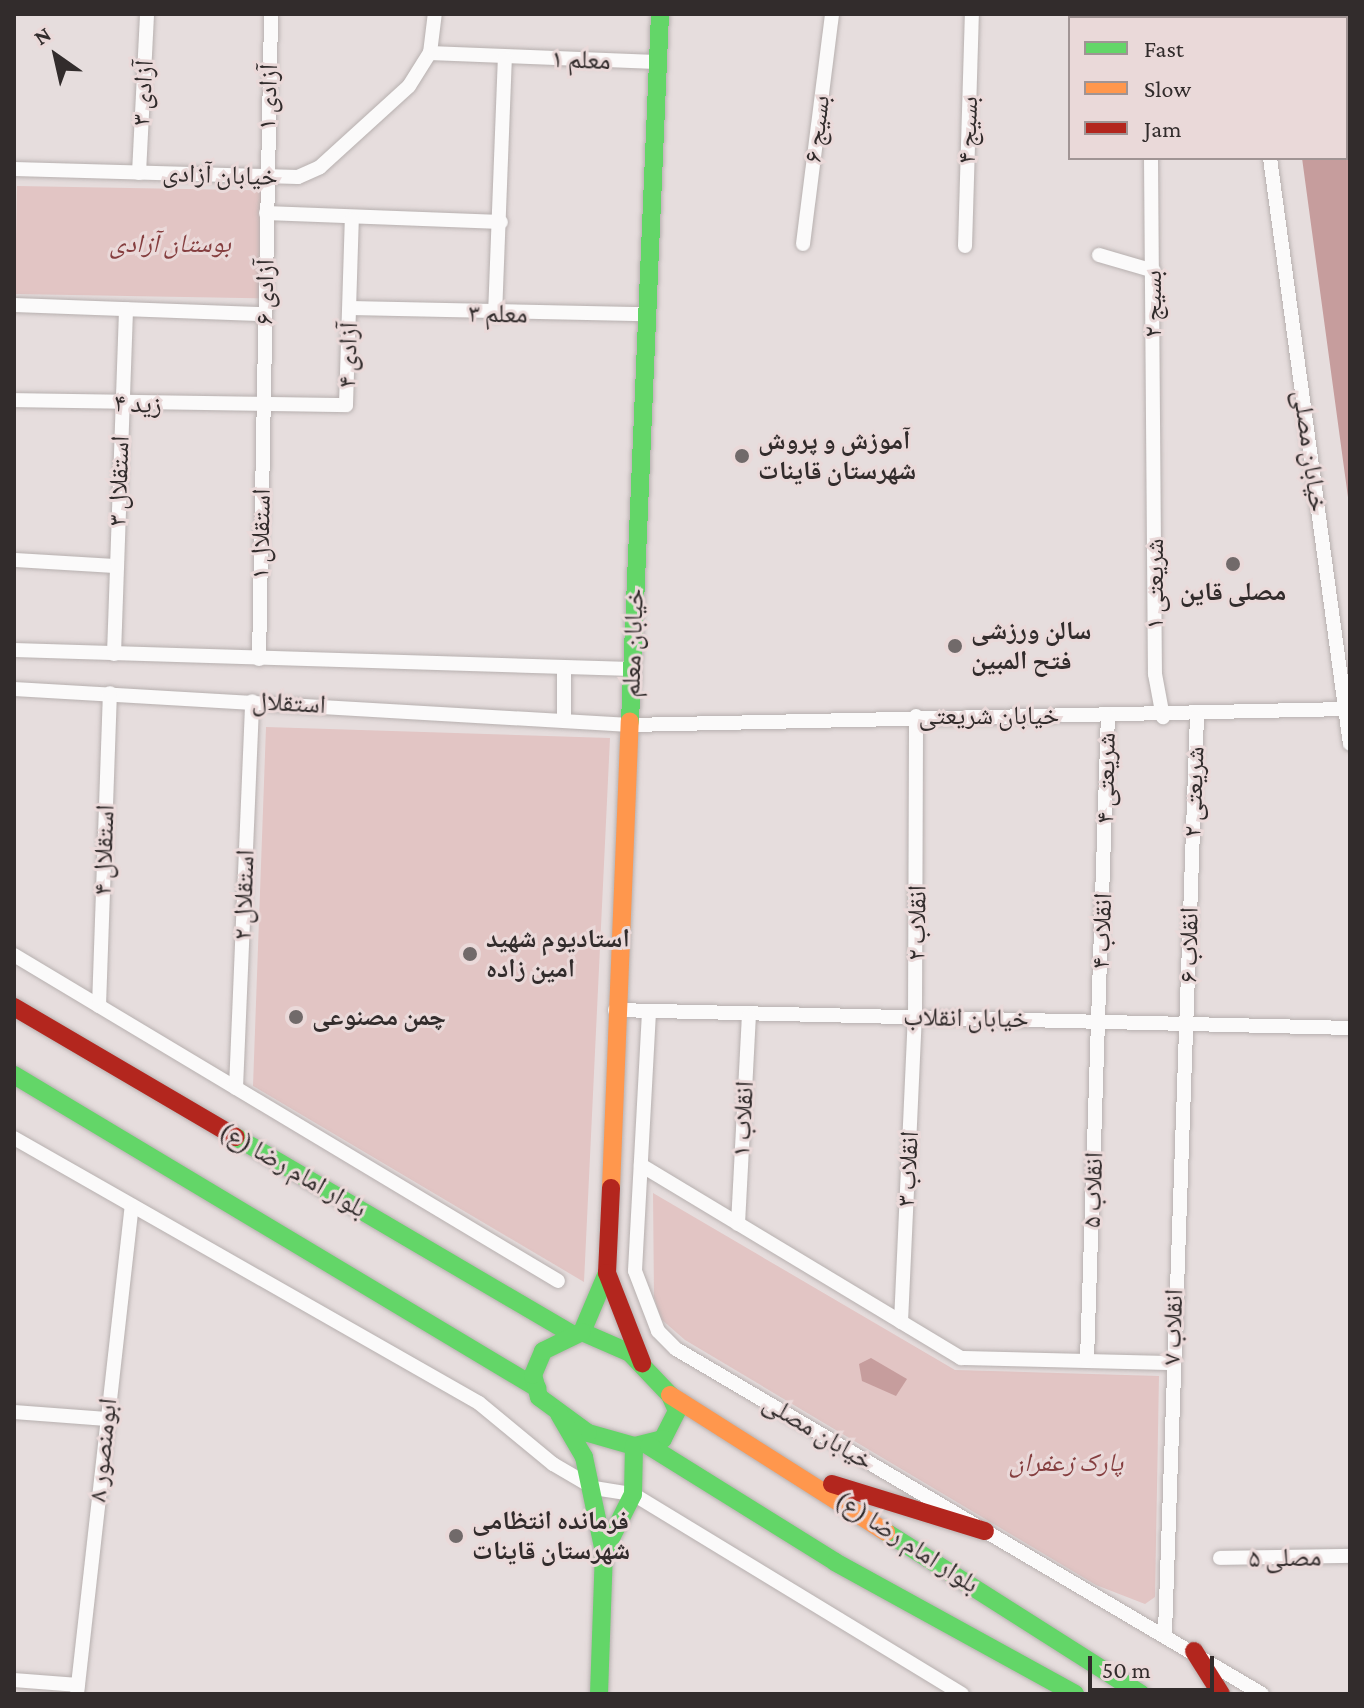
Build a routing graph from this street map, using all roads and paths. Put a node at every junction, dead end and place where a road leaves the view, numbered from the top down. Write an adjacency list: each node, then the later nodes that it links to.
1 (147, 14): 13 (street, آزادی ۳)
2 (435, 14): 7 (street, خیابان آزادی)
3 (832, 14): 18 (street, بسیج ۶)
4 (972, 14): 19 (street, بسیج ۴)
5 (271, 16): 14 (street, آزادی ۱)
6 (662, 17): 9 (main road, خیابان معلم)
7 (430, 53): 8 (street, معلم ۱); 14 (street, خیابان آزادی)
8 (505, 58): 9 (street, معلم ۱); 17 (street)
9 (656, 62): 26 (main road, خیابان معلم)
10 (1151, 160): 21 (street, بسیج ۲)
11 (1270, 160): 42 (street, خیابان مصلی)
12 (14, 169): 13 (street, خیابان آزادی)
13 (139, 173): 14 (street, خیابان آزادی)
14 (266, 177): 15 (street, آزادی ۶)
15 (266, 213): 16 (street); 25 (street, آزادی ۶)
16 (352, 219): 17 (street); 23 (street, آزادی ۴)
17 (501, 222): 27 (street)
18 (803, 244)
19 (965, 246)
20 (1099, 255): 21 (street)
21 (1154, 271): 31 (street, بسیج ۲)
22 (14, 305): 24 (street)
23 (350, 308): 27 (street, معلم ۳); 30 (street, آزادی ۴)
24 (126, 309): 25 (street); 29 (street, استقلال ۳)
25 (265, 314): 30 (street, آزادی ۶)
26 (646, 314): 27 (street, معلم ۳); 37 (main road, خیابان معلم)
27 (495, 315)
28 (14, 400): 29 (street, زید ۴)
29 (122, 404): 30 (street, زید ۴); 33 (street, استقلال ۳)
30 (263, 408): 36 (street, استقلال ۱)
31 (1154, 450): 46 (street, شریعتی ۱)
32 (14, 560): 33 (street)
33 (116, 566): 35 (street, استقلال ۳)
34 (14, 650): 35 (street, استقلال)
35 (114, 654): 36 (street, استقلال)
36 (259, 659): 38 (street, استقلال)
37 (632, 669): 38 (street, استقلال); 48 (main road, خیابان معلم)
38 (564, 670): 45 (street)
39 (14, 689): 40 (street, استقلال)
40 (110, 693): 41 (street, استقلال); 53 (street, استقلال ۴)
41 (252, 701): 45 (street, استقلال); 63 (street, استقلال ۲)
42 (1346, 709): 47 (street, خیابان شریعتی); 49 (street, خیابان مصلی)
43 (1108, 715): 44 (street, خیابان شریعتی); 46 (street, خیابان شریعتی); 50 (street, شریعتی ۴)
44 (916, 716): 48 (street, خیابان شریعتی); 58 (street, انقلاب ۲)
45 (564, 717): 48 (street, استقلال)
46 (1163, 717): 47 (street, خیابان شریعتی)
47 (1197, 717): 51 (street, شریعتی ۲)
48 (630, 725): 55 (main road, خیابان معلم)
49 (1350, 744)
50 (1105, 842): 59 (street, انقلاب ۴)
51 (1191, 868): 60 (street, انقلاب ۶)
52 (14, 955): 53 (street)
53 (99, 1006): 63 (street)
54 (14, 1007): 71 (main road, بلوار امام رضا (ع))
55 (615, 1010): 56 (street, خیابان انقلاب); 68 (main road, خیابان معلم)
56 (649, 1012): 57 (street, خیابان انقلاب); 65 (street, خیابان مصلی)
57 (749, 1015): 58 (street, خیابان انقلاب); 67 (street, انقلاب ۱)
58 (915, 1016): 59 (street, خیابان انقلاب); 70 (street, انقلاب ۳)
59 (1099, 1021): 60 (street, خیابان انقلاب); 72 (street, انقلاب ۵)
60 (1187, 1022): 61 (street, خیابان انقلاب); 73 (street, انقلاب ۷)
61 (1350, 1028)
62 (14, 1075): 75 (main road)
63 (236, 1088): 69 (street)
64 (14, 1138): 66 (street)
65 (641, 1165): 67 (street); 84 (street, خیابان مصلی)
66 (132, 1206): 79 (street, ابومنصور ۸); 82 (street)
67 (738, 1224): 70 (street)
68 (607, 1273): 71 (main road); 74 (main road)
69 (558, 1281)
70 (901, 1322): 72 (street)
71 (577, 1333): 74 (main road); 75 (main road)
72 (1087, 1360): 73 (street)
73 (1171, 1363): 88 (street, انقلاب ۷)
74 (642, 1364): 76 (main road)
75 (537, 1388): 78 (main road)
76 (670, 1395): 80 (main road); 81 (main road, بلوار امام رضا (ع))
77 (14, 1412): 79 (street)
78 (559, 1414): 80 (main road); 82 (main road)
79 (107, 1419): 91 (street, ابومنصور ۸)
80 (642, 1446): 83 (main road); 94 (main road, بلوار امام رضا (ع))
81 (807, 1477): 84 (main road); 95 (main road, بلوار امام رضا (ع))
82 (594, 1488): 83 (street); 85 (main road)
83 (633, 1494): 85 (main road); 93 (street)
84 (985, 1531): 88 (street, خیابان مصلی)
85 (604, 1552): 92 (main road)
86 (1350, 1556): 87 (street, مصلی ۵)
87 (1220, 1558)
88 (1165, 1632): 89 (street, خیابان مصلی)
89 (1194, 1651): 96 (main road); 97 (street, خیابان مصلی)
90 (14, 1680): 91 (street)
91 (78, 1689)
92 (599, 1694)
93 (962, 1694)
94 (1075, 1694)
95 (1141, 1694)
96 (1221, 1694)
97 (1262, 1694)

